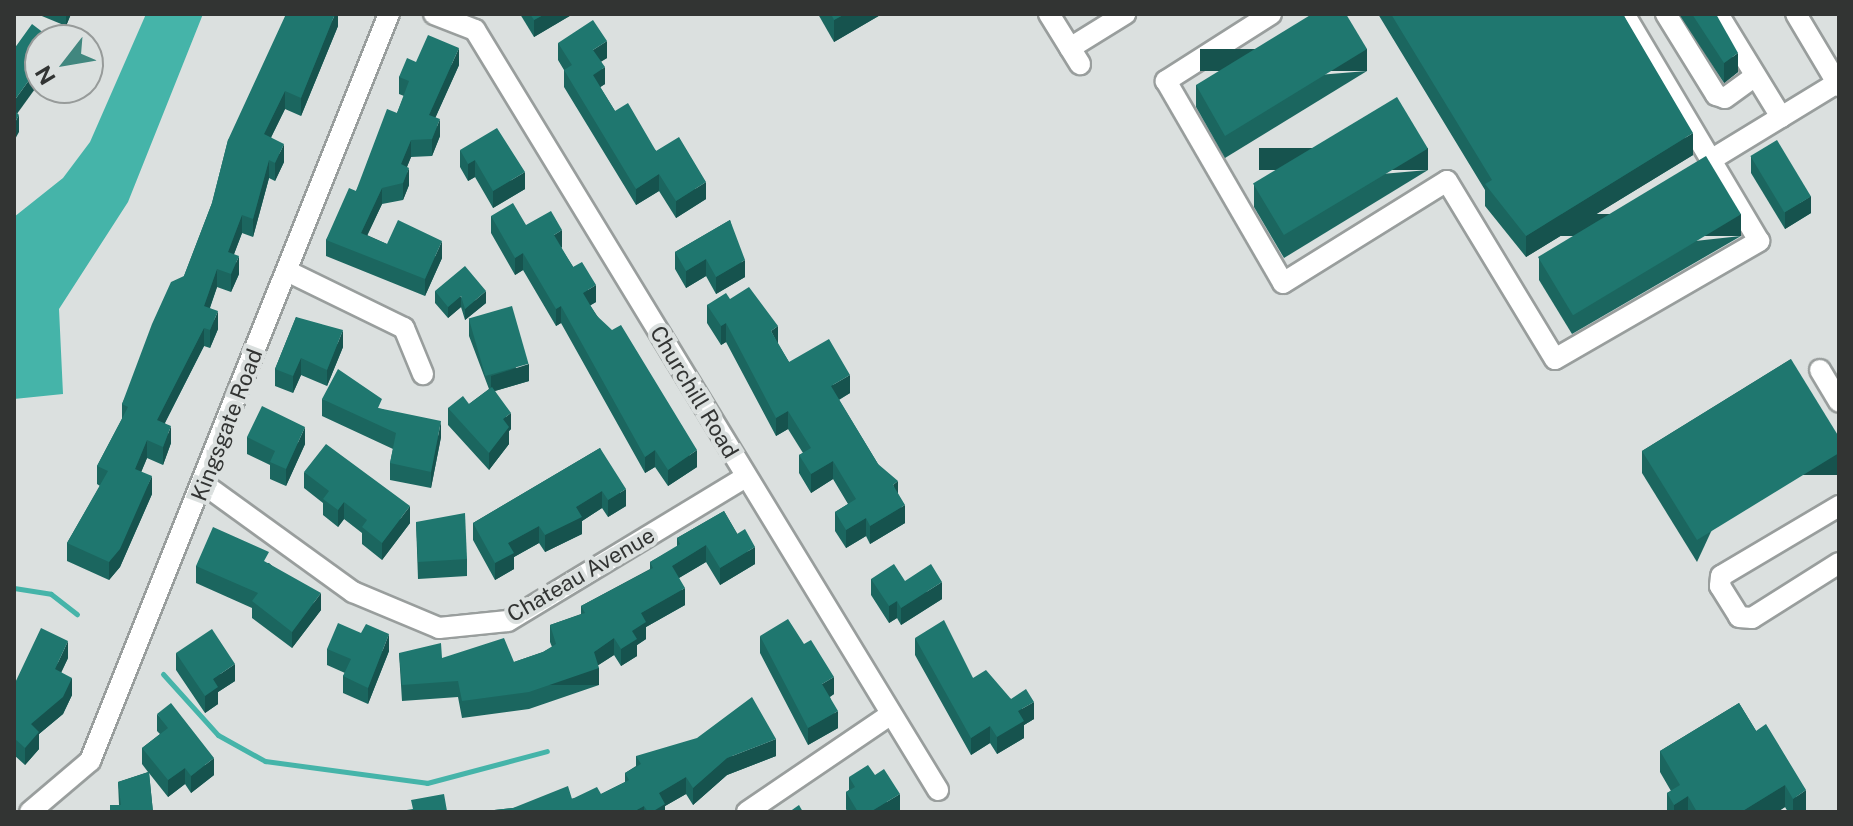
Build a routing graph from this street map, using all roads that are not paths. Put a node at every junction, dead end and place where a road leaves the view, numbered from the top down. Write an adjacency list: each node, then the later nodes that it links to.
1 (389, 14): 14 (street, Kingsgate Road)
2 (434, 14): 18 (street, Churchill Road)
3 (1049, 14): 9 (street)
4 (1271, 14): 13 (street)
5 (1624, 14): 13 (street)
6 (1666, 14): 10 (street)
7 (1718, 14): 10 (street)
8 (1796, 14): 11 (street)
9 (1116, 16)
10 (1755, 76): 12 (street)
11 (1838, 84): 12 (street)
12 (1781, 117): 13 (street)
13 (1714, 158)
14 (287, 271): 16 (street); 19 (street, Kingsgate Road)
15 (1820, 370): 17 (street)
16 (423, 374)
17 (1839, 402)
18 (746, 477): 19 (street, Chateau Avenue); 22 (street, Churchill Road)
19 (205, 485): 24 (street, Kingsgate Road)
20 (1839, 506): 21 (street)
21 (1839, 563)
22 (891, 714): 23 (street, Churchill Road); 25 (street)
23 (938, 790)
24 (43, 809)
25 (747, 812)

